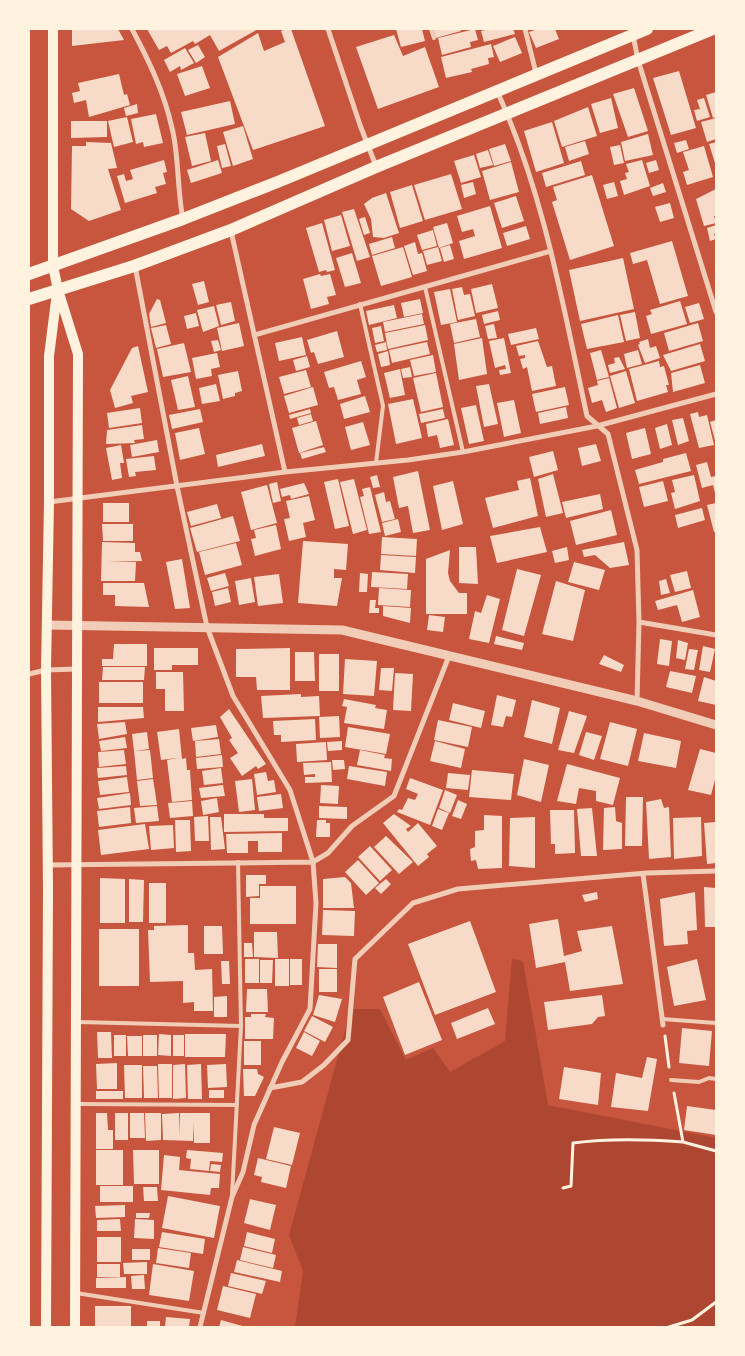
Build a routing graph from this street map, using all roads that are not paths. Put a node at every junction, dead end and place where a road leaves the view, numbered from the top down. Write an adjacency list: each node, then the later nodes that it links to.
1 (53, 29): 19 (main road)
2 (132, 29): 16 (street)
3 (328, 29): 14 (street)
4 (431, 29): 9 (lane)
5 (525, 29): 11 (street)
6 (647, 29): 8 (main road)
7 (713, 29): 10 (main road)
8 (633, 32): 10 (street); 11 (main road)
9 (434, 38)
10 (638, 60): 13 (main road); 26 (street)
11 (536, 73): 12 (main road)
12 (497, 90): 13 (street); 14 (main road)
13 (507, 113): 15 (main road); 18 (street)
14 (367, 145): 15 (street); 16 (main road)
15 (376, 167): 17 (main road)
16 (183, 219): 19 (main road)
17 (231, 230): 20 (main road); 27 (street)
18 (551, 250): 22 (street); 29 (street)
19 (53, 266): 21 (main road); 23 (main road)
20 (134, 266): 23 (main road); 33 (street)
21 (29, 274)
22 (425, 287): 25 (street); 30 (lane)
23 (58, 290): 24 (main road); 34 (main road); 35 (main road)
24 (29, 299)
25 (360, 304): 27 (street); 31 (lane)
26 (716, 312)
27 (254, 335): 32 (street)
28 (716, 394): 29 (street)
29 (597, 426): 30 (street); 36 (street)
30 (463, 452): 31 (street)
31 (376, 463): 32 (street)
32 (285, 472): 33 (street)
33 (176, 486): 34 (street); 39 (street)
34 (78, 498): 35 (street); 38 (main road)
35 (49, 502): 37 (main road)
36 (639, 622): 40 (street); 45 (street)
37 (48, 625): 38 (street); 43 (main road)
38 (77, 626): 39 (street); 42 (main road)
39 (207, 627): 41 (street); 48 (street)
40 (716, 635)
41 (449, 656): 45 (street); 48 (street)
42 (77, 669): 43 (street); 50 (main road)
43 (46, 670): 44 (street); 49 (main road)
44 (29, 674)
45 (637, 701): 46 (street)
46 (716, 725)
47 (238, 862): 48 (street); 50 (street); 56 (lane)
48 (313, 862): 59 (street)
49 (48, 866): 50 (street); 65 (main road)
50 (76, 866): 53 (main road)
51 (716, 871): 52 (street)
52 (643, 874): 54 (street); 59 (street)
53 (75, 1022): 56 (lane); 60 (main road)
54 (663, 1022): 55 (lane)
55 (716, 1023)
56 (241, 1026): 61 (lane)
57 (716, 1079): 58 (lane)
58 (671, 1080)
59 (270, 1088): 62 (street)
60 (75, 1104): 61 (lane); 63 (main road)
61 (237, 1105): 62 (lane)
62 (232, 1197): 64 (street)
63 (76, 1293): 64 (lane); 66 (main road)
64 (204, 1313): 67 (street)
65 (46, 1327)
66 (75, 1327)
67 (200, 1327)

